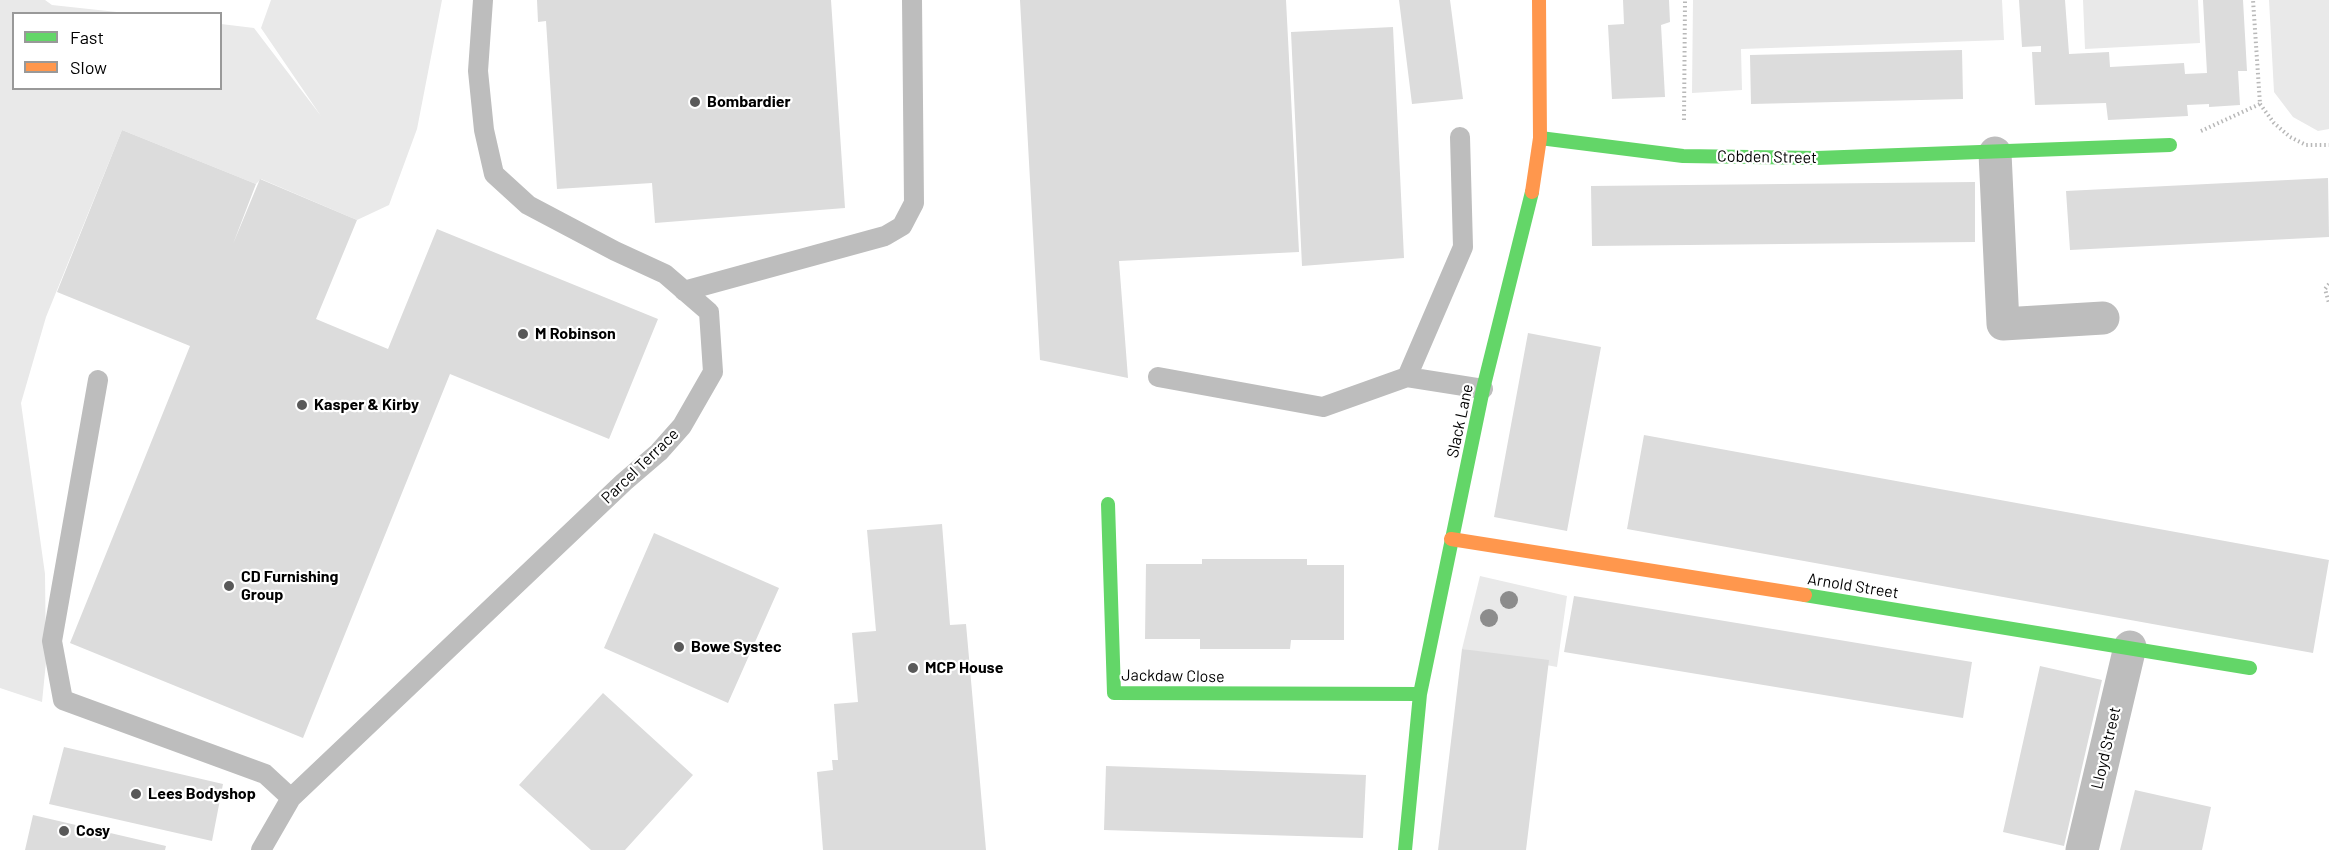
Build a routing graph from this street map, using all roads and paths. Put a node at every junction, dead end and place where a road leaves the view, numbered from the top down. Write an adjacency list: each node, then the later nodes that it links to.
1 (483, 0): 14 (lane, Parcel Terrace)
2 (912, 0): 14 (lane)
3 (1539, 0): 8 (street, Slack Lane)
4 (1685, 0): 12 (path)
5 (2253, 0): 6 (path)
6 (2260, 104): 9 (path); 10 (path)
7 (1460, 137): 18 (lane)
8 (1540, 138): 12 (street, Cobden Street); 20 (street, Slack Lane)
9 (2170, 145): 11 (street, Cobden Street)
10 (2329, 145)
11 (1995, 153): 12 (street, Cobden Street); 16 (street)
12 (1683, 156)
13 (2329, 284): 15 (path)
14 (684, 291): 26 (lane, Parcel Terrace)
15 (2329, 303)
16 (2103, 318)
17 (1158, 377): 18 (lane)
18 (1407, 377): 20 (lane)
19 (98, 380): 26 (lane)
20 (1484, 389): 22 (street, Slack Lane)
21 (1108, 504): 25 (street, Jackdaw Close)
22 (1451, 539): 23 (street, Arnold Street); 25 (street, Slack Lane)
23 (2130, 646): 24 (street, Arnold Street); 29 (street, Lloyd Street)
24 (2250, 668)
25 (1420, 694): 28 (street, Slack Lane)
26 (291, 798): 27 (lane, Parcel Terrace)
27 (261, 850)
28 (1405, 850)
29 (2082, 850)

